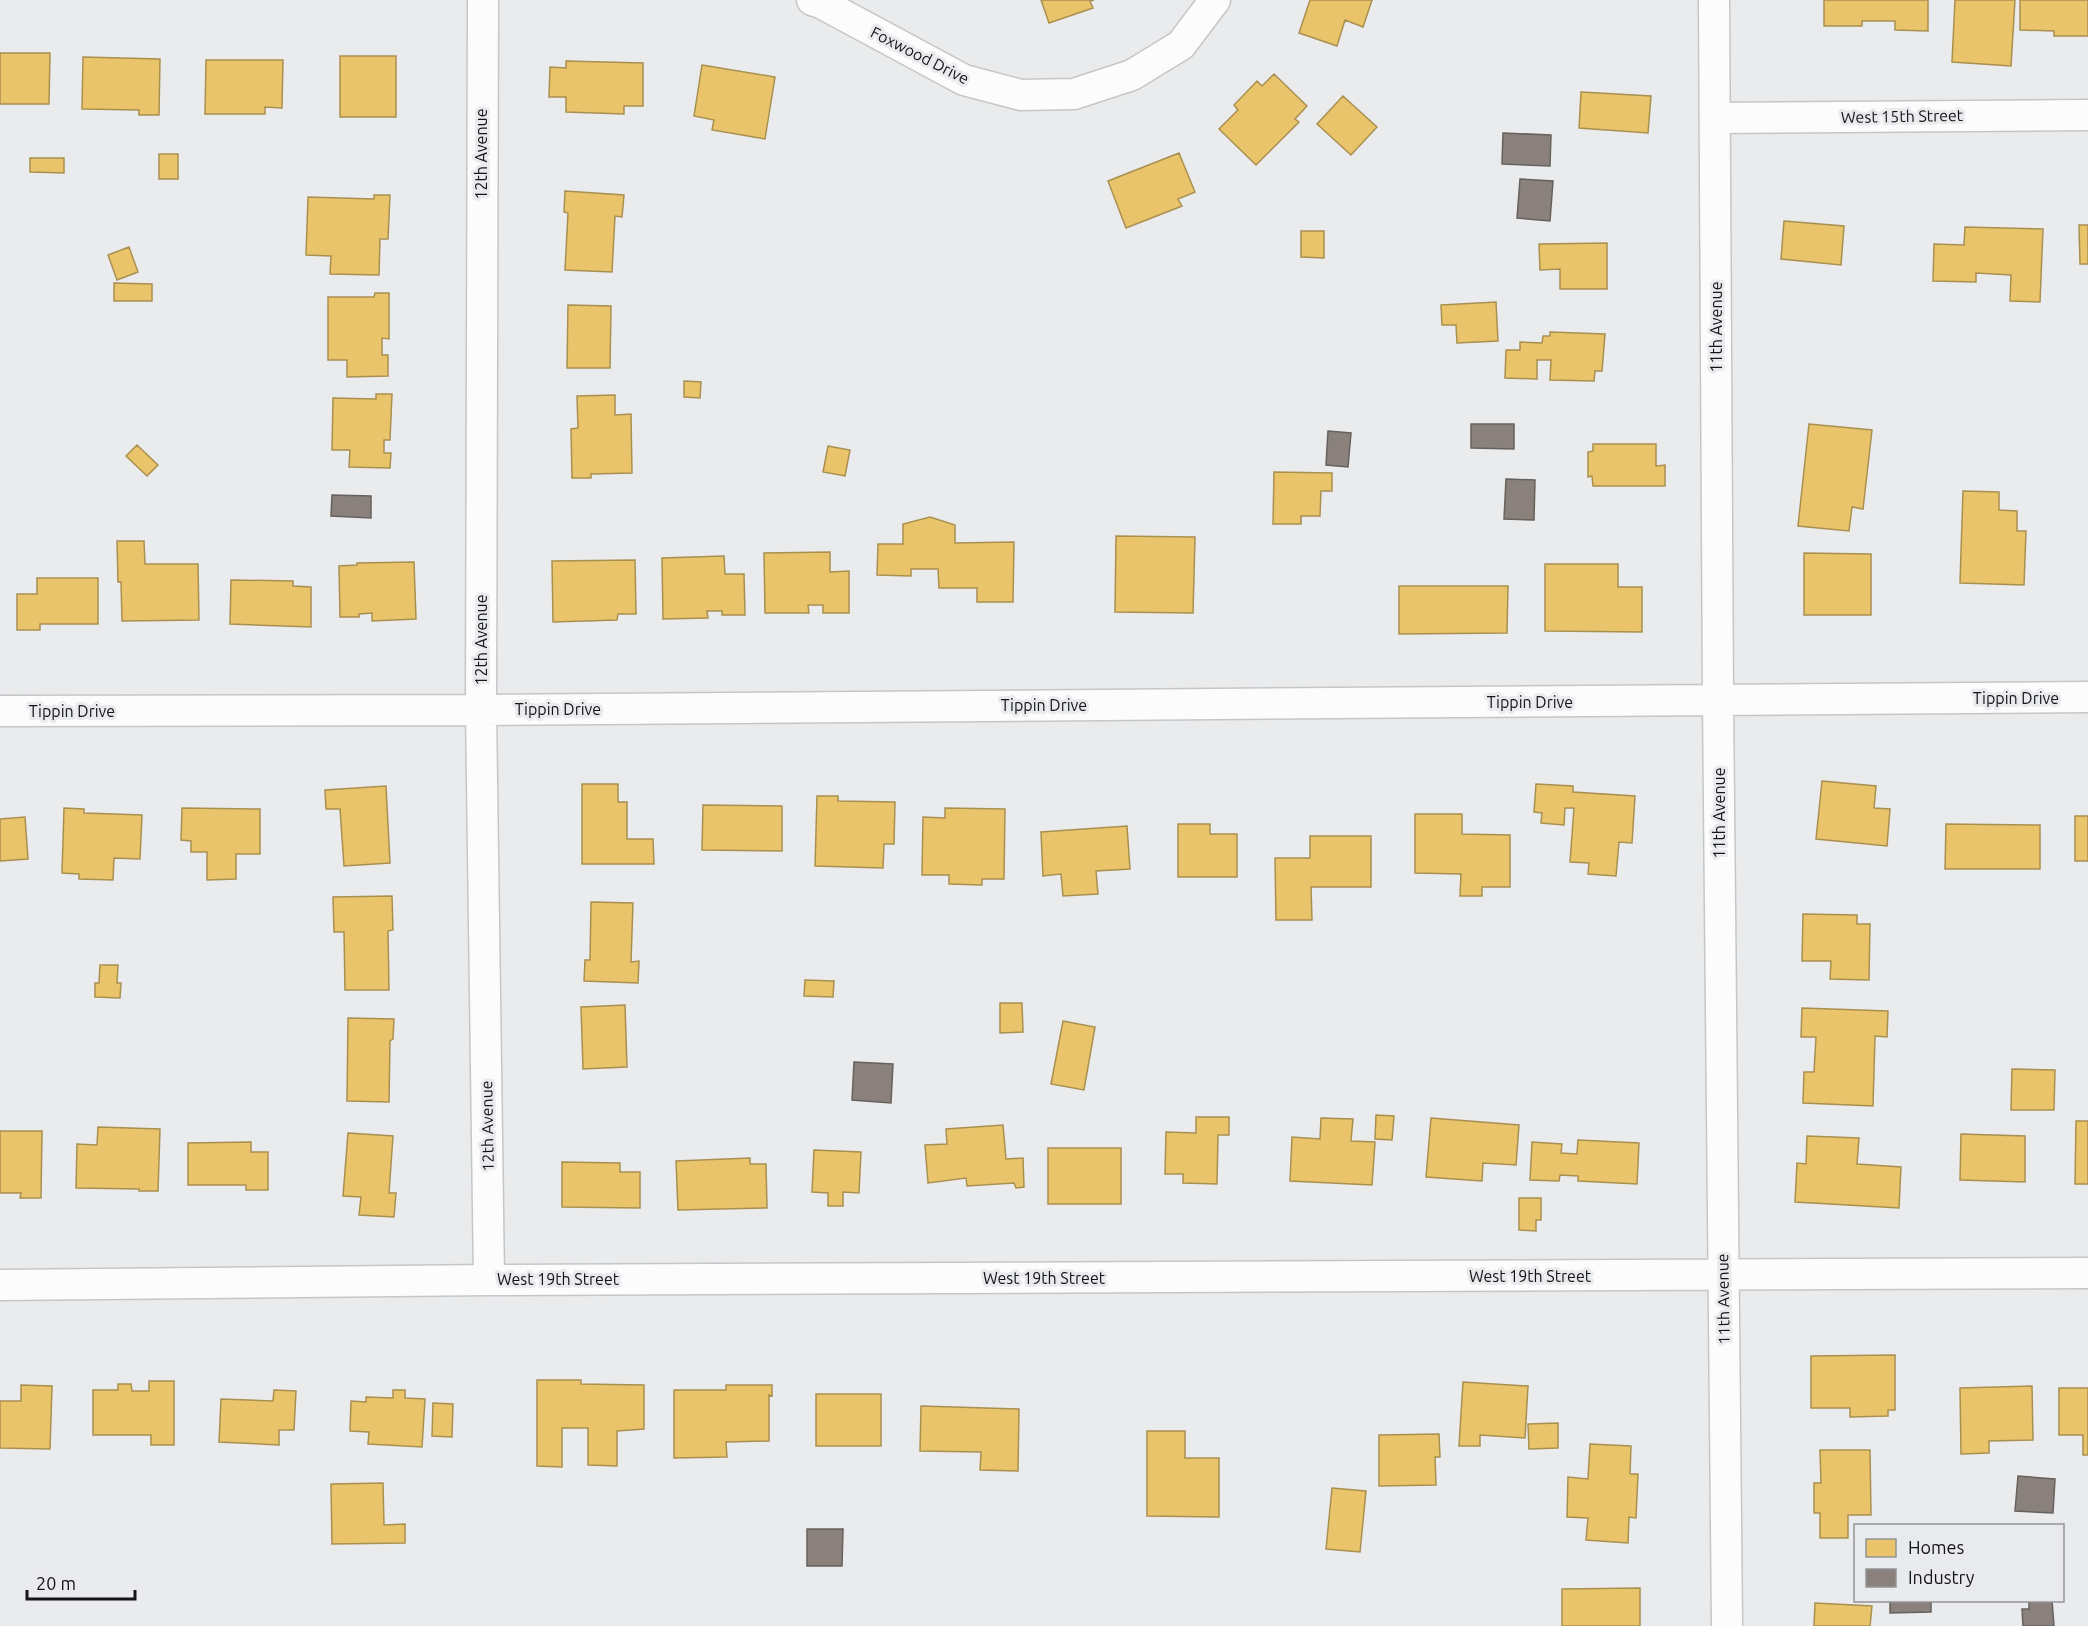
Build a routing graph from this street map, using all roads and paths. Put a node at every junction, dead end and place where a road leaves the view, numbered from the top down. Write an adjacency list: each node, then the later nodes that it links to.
1 (483, 0): 9 (street, 12th Avenue)
2 (812, 0): 3 (street, Foxwood Drive)
3 (1215, 0)
4 (1714, 0): 6 (street, 11th Avenue)
5 (2088, 115): 6 (street, West 15th Street)
6 (1715, 118): 8 (street, 11th Avenue)
7 (2088, 697): 8 (street, Tippin Drive)
8 (1718, 700): 9 (street, Tippin Drive); 12 (street, 11th Avenue)
9 (481, 710): 10 (street, Tippin Drive); 13 (street, 12th Avenue)
10 (0, 711)
11 (2088, 1273): 12 (street, West 19th Street)
12 (1723, 1275): 13 (street, West 19th Street); 15 (street, 11th Avenue)
13 (489, 1280): 14 (street, West 19th Street)
14 (0, 1285)
15 (1727, 1626)

